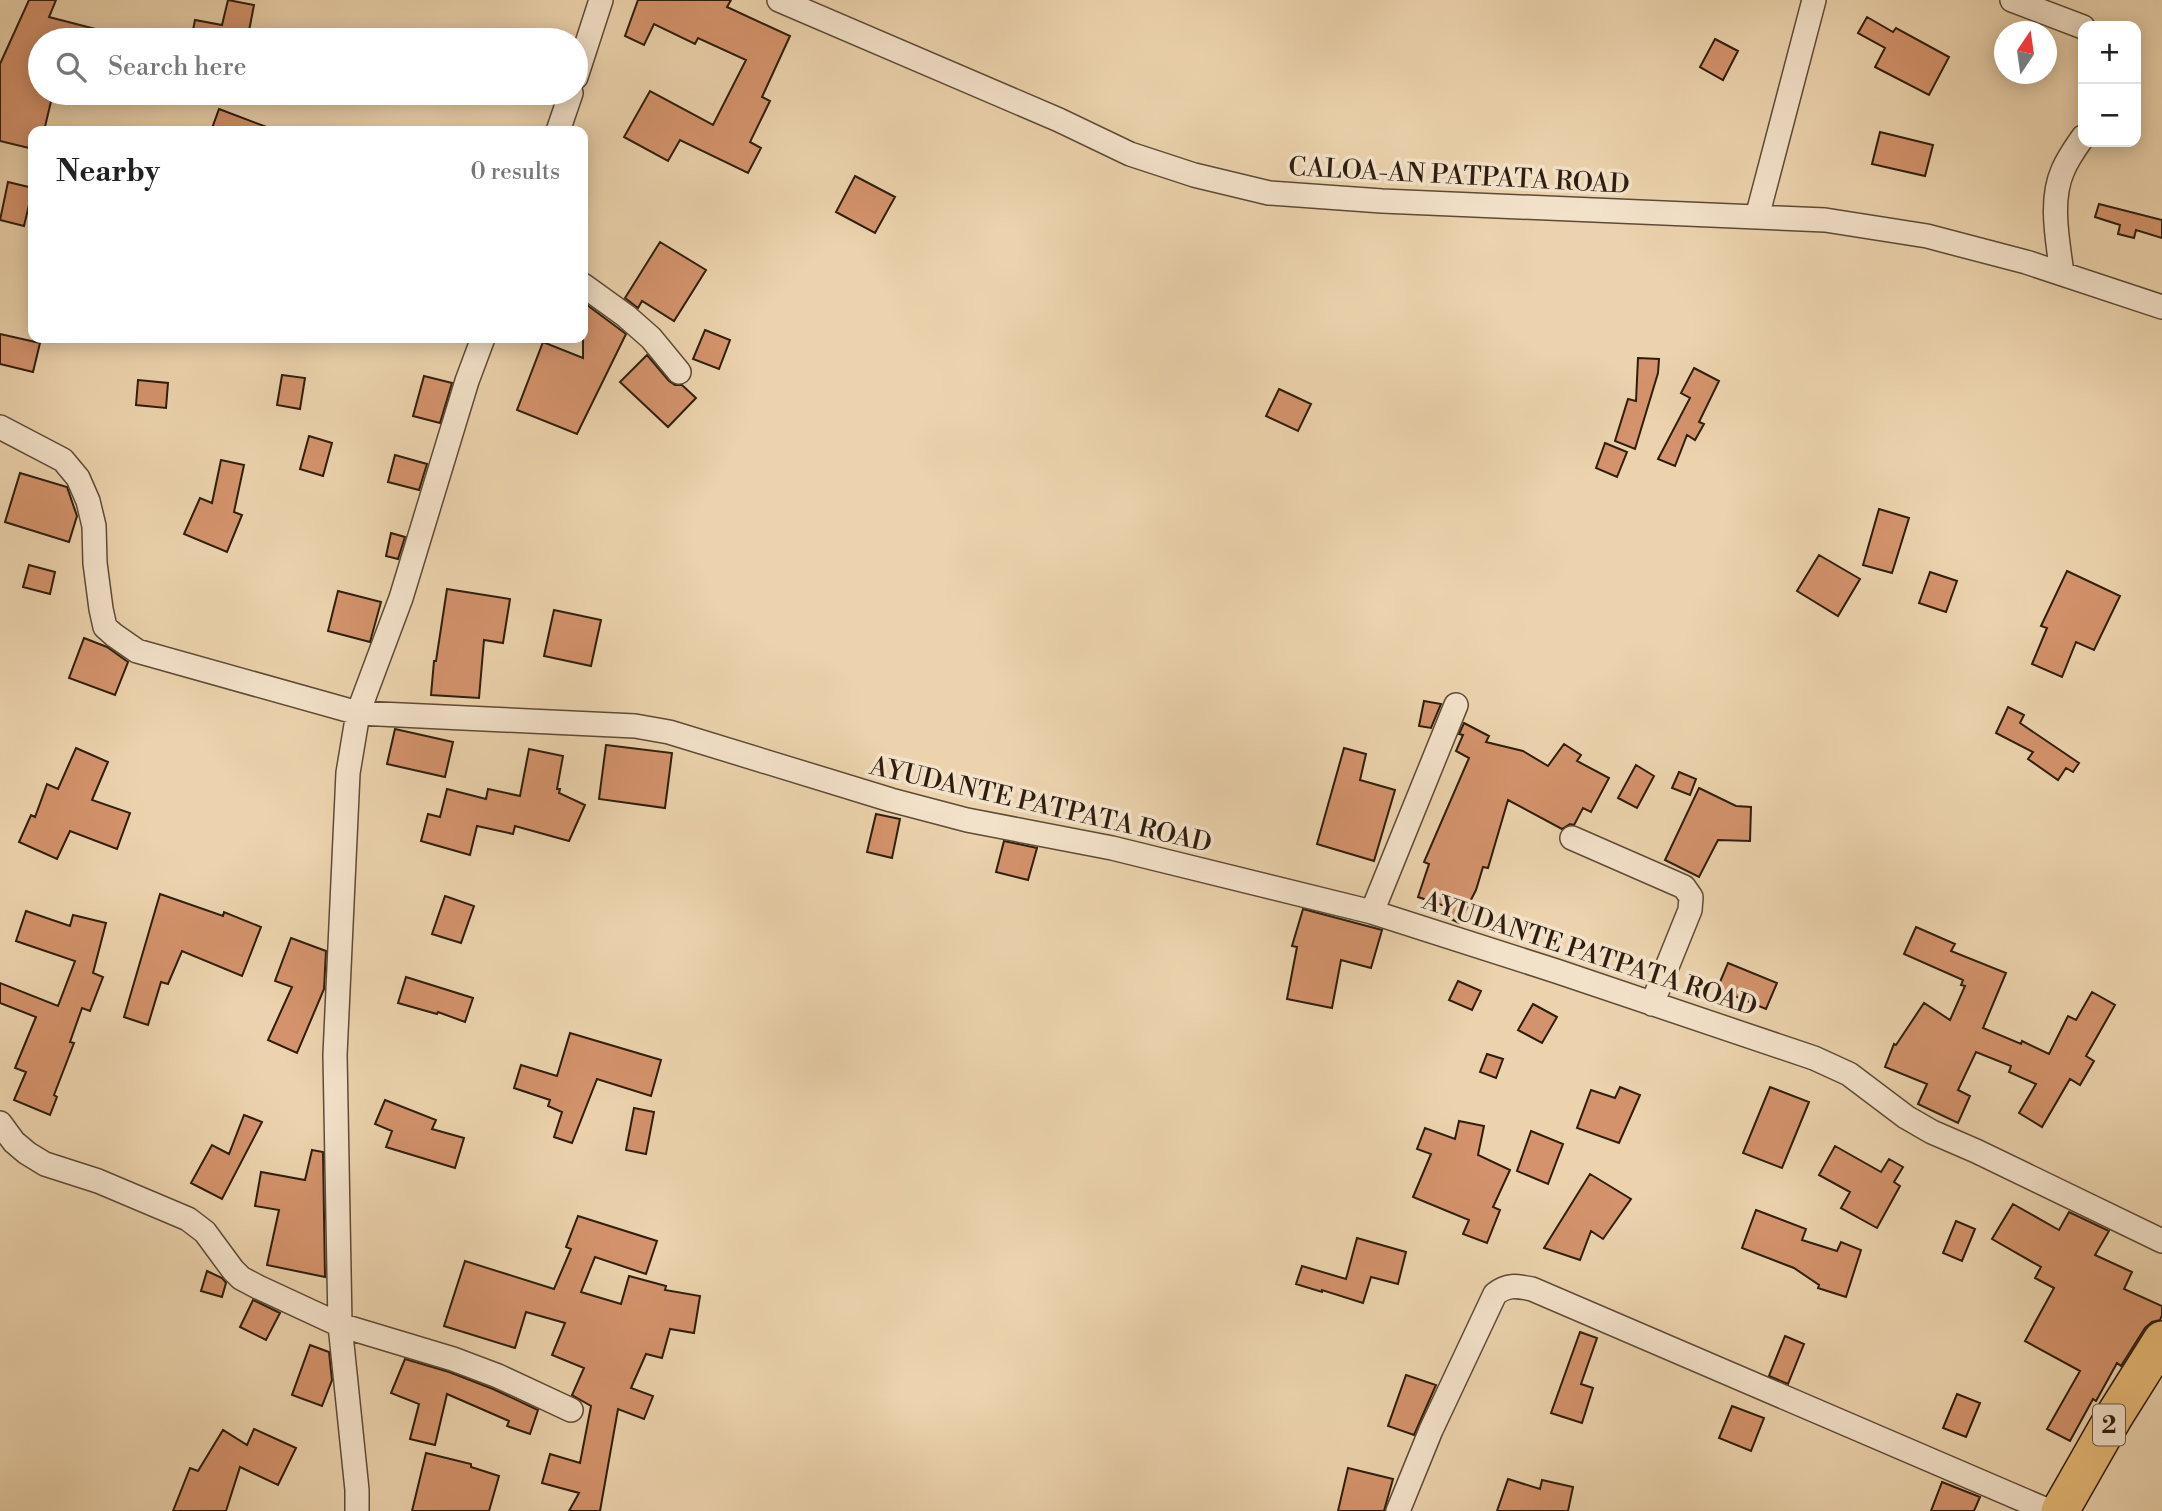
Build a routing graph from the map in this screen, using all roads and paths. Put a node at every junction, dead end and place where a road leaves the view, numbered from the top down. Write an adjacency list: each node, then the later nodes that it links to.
1 (601, 0): 6 (street)
2 (779, 0): 10 (street, CALOA-AN PATPATA ROAD)
3 (1814, 0): 10 (street)
4 (2012, 0): 5 (street)
5 (2078, 25)
6 (588, 40)
7 (566, 105): 8 (street)
8 (560, 126)
9 (2078, 145): 11 (street)
10 (1757, 217): 11 (street, CALOA-AN PATPATA ROAD)
11 (2062, 274): 13 (street, CALOA-AN PATPATA ROAD)
12 (588, 289): 15 (street)
13 (2162, 307)
14 (481, 343): 18 (street)
15 (679, 372)
16 (0, 427): 18 (street, AYUDANTE PATPATA ROAD)
17 (1456, 705): 20 (street)
18 (358, 713): 20 (street, AYUDANTE PATPATA ROAD); 24 (street)
19 (1572, 838): 21 (street)
20 (1372, 912): 21 (street, AYUDANTE PATPATA ROAD)
21 (1652, 1004): 23 (street, AYUDANTE PATPATA ROAD)
22 (0, 1123): 24 (street)
23 (2162, 1241)
24 (340, 1325): 26 (street); 27 (street)
25 (2162, 1340): 30 (main road, 2)
26 (571, 1410)
27 (356, 1511)
28 (1398, 1511): 29 (street)
29 (2049, 1511)
30 (2060, 1511)

